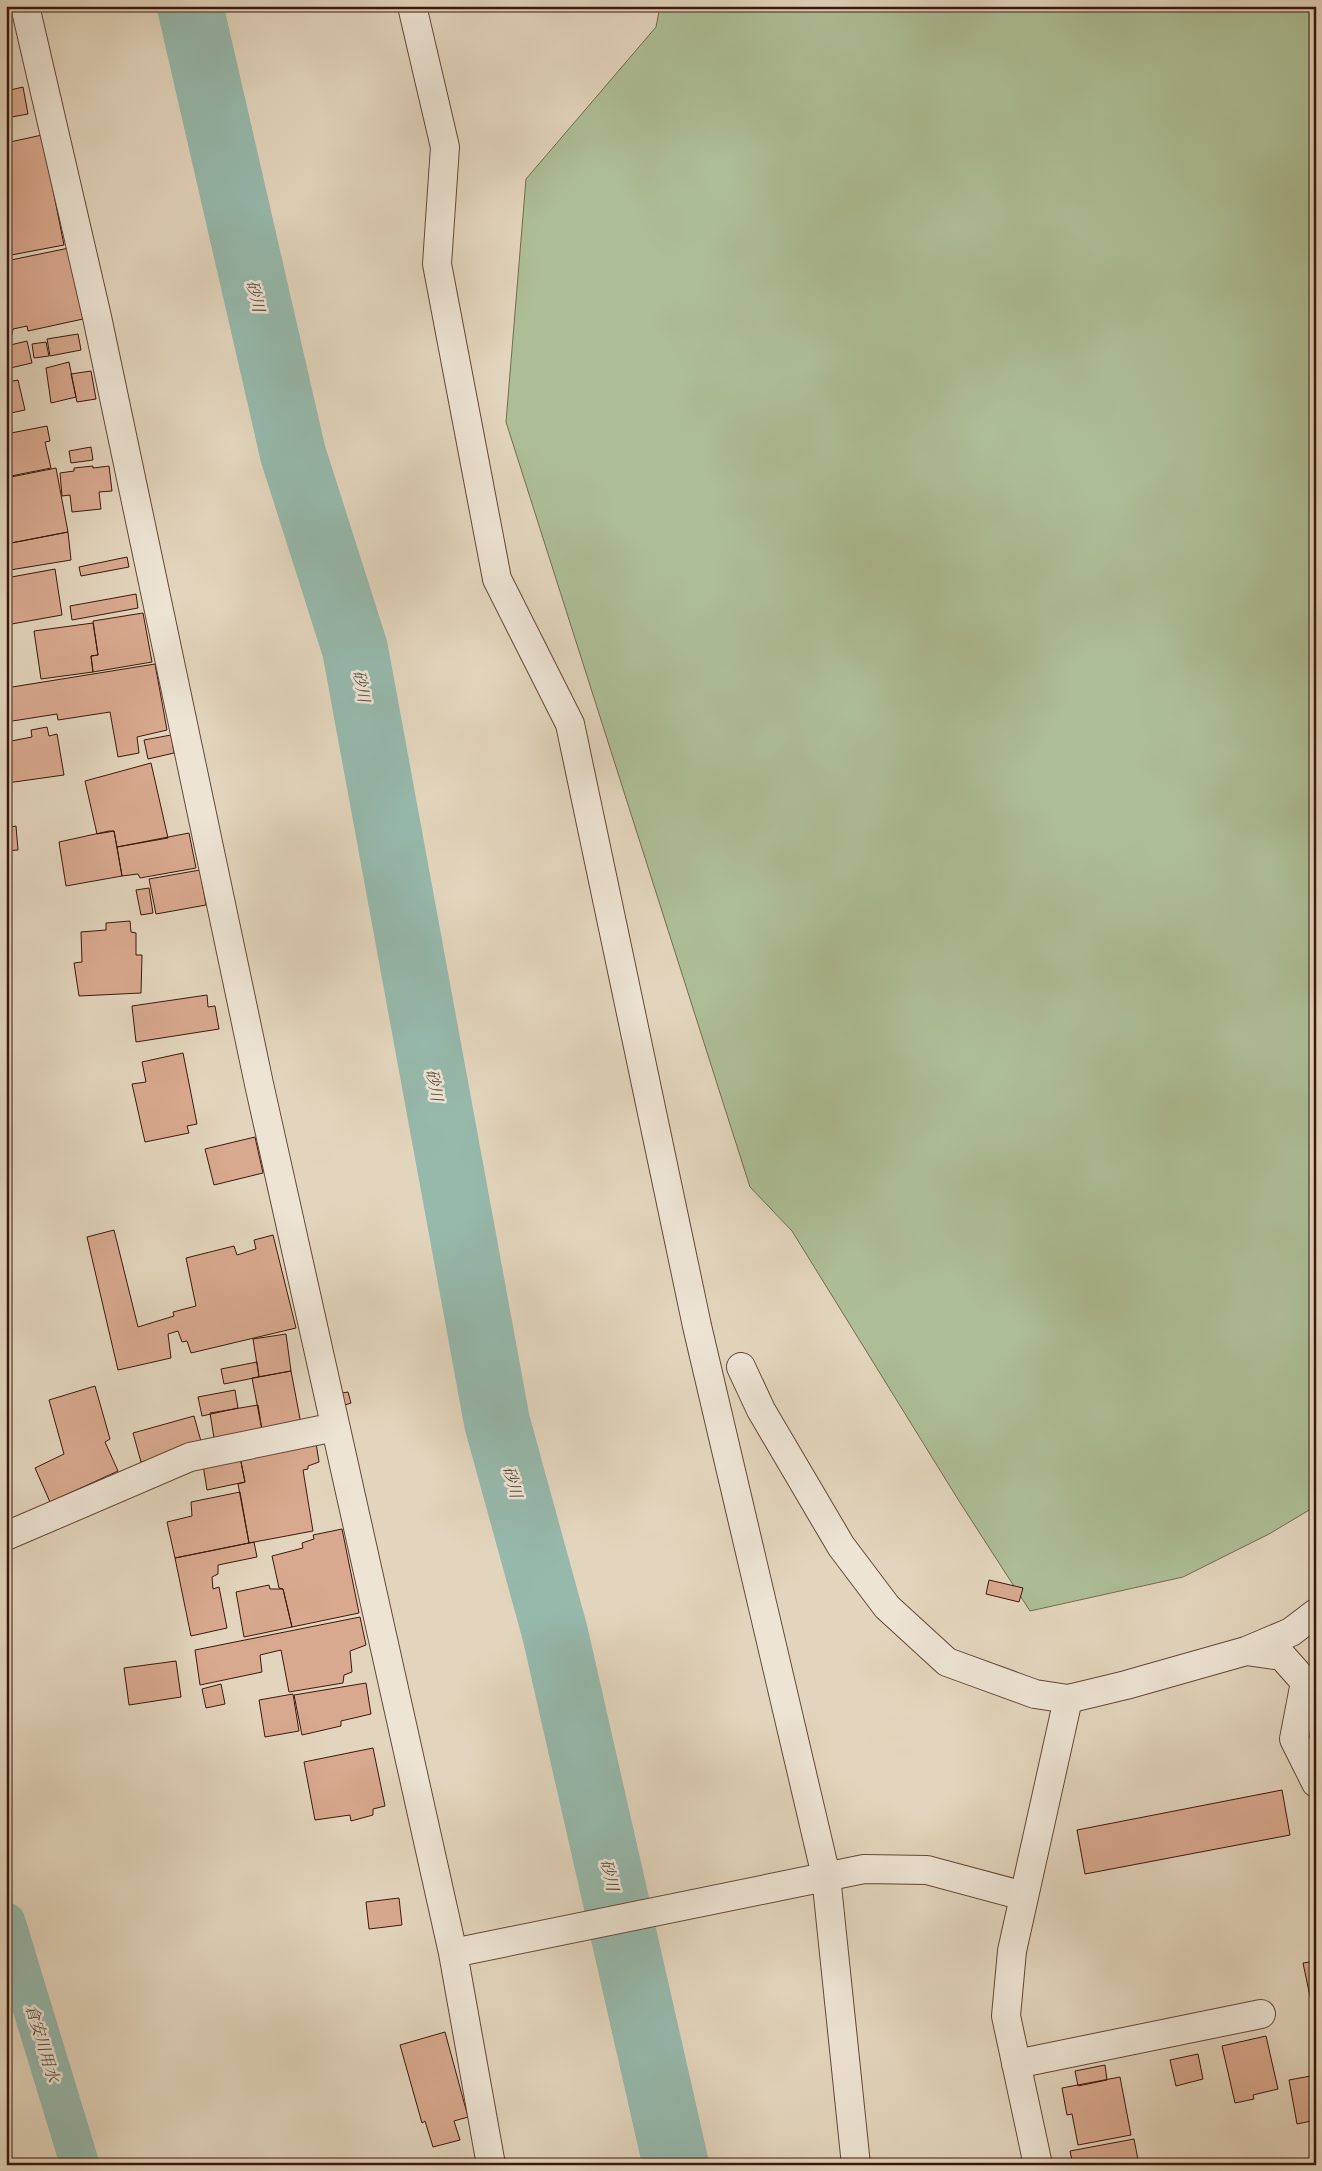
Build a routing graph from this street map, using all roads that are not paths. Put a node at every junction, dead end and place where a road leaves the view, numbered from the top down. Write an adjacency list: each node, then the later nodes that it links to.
1 (25, 6): 4 (street)
2 (412, 6): 10 (street)
3 (741, 1367): 8 (street)
4 (335, 1427): 5 (street); 12 (street)
5 (6, 1536)
6 (1316, 1613): 7 (street)
7 (1242, 1652): 8 (street); 9 (street)
8 (1068, 1699): 11 (street)
9 (1316, 1783)
10 (818, 1878): 11 (street); 12 (street); 16 (street)
11 (1024, 1896): 14 (street)
12 (453, 1954): 15 (street)
13 (1261, 2014): 14 (street)
14 (1016, 2064): 17 (street)
15 (491, 2165)
16 (856, 2165)
17 (1038, 2165)

